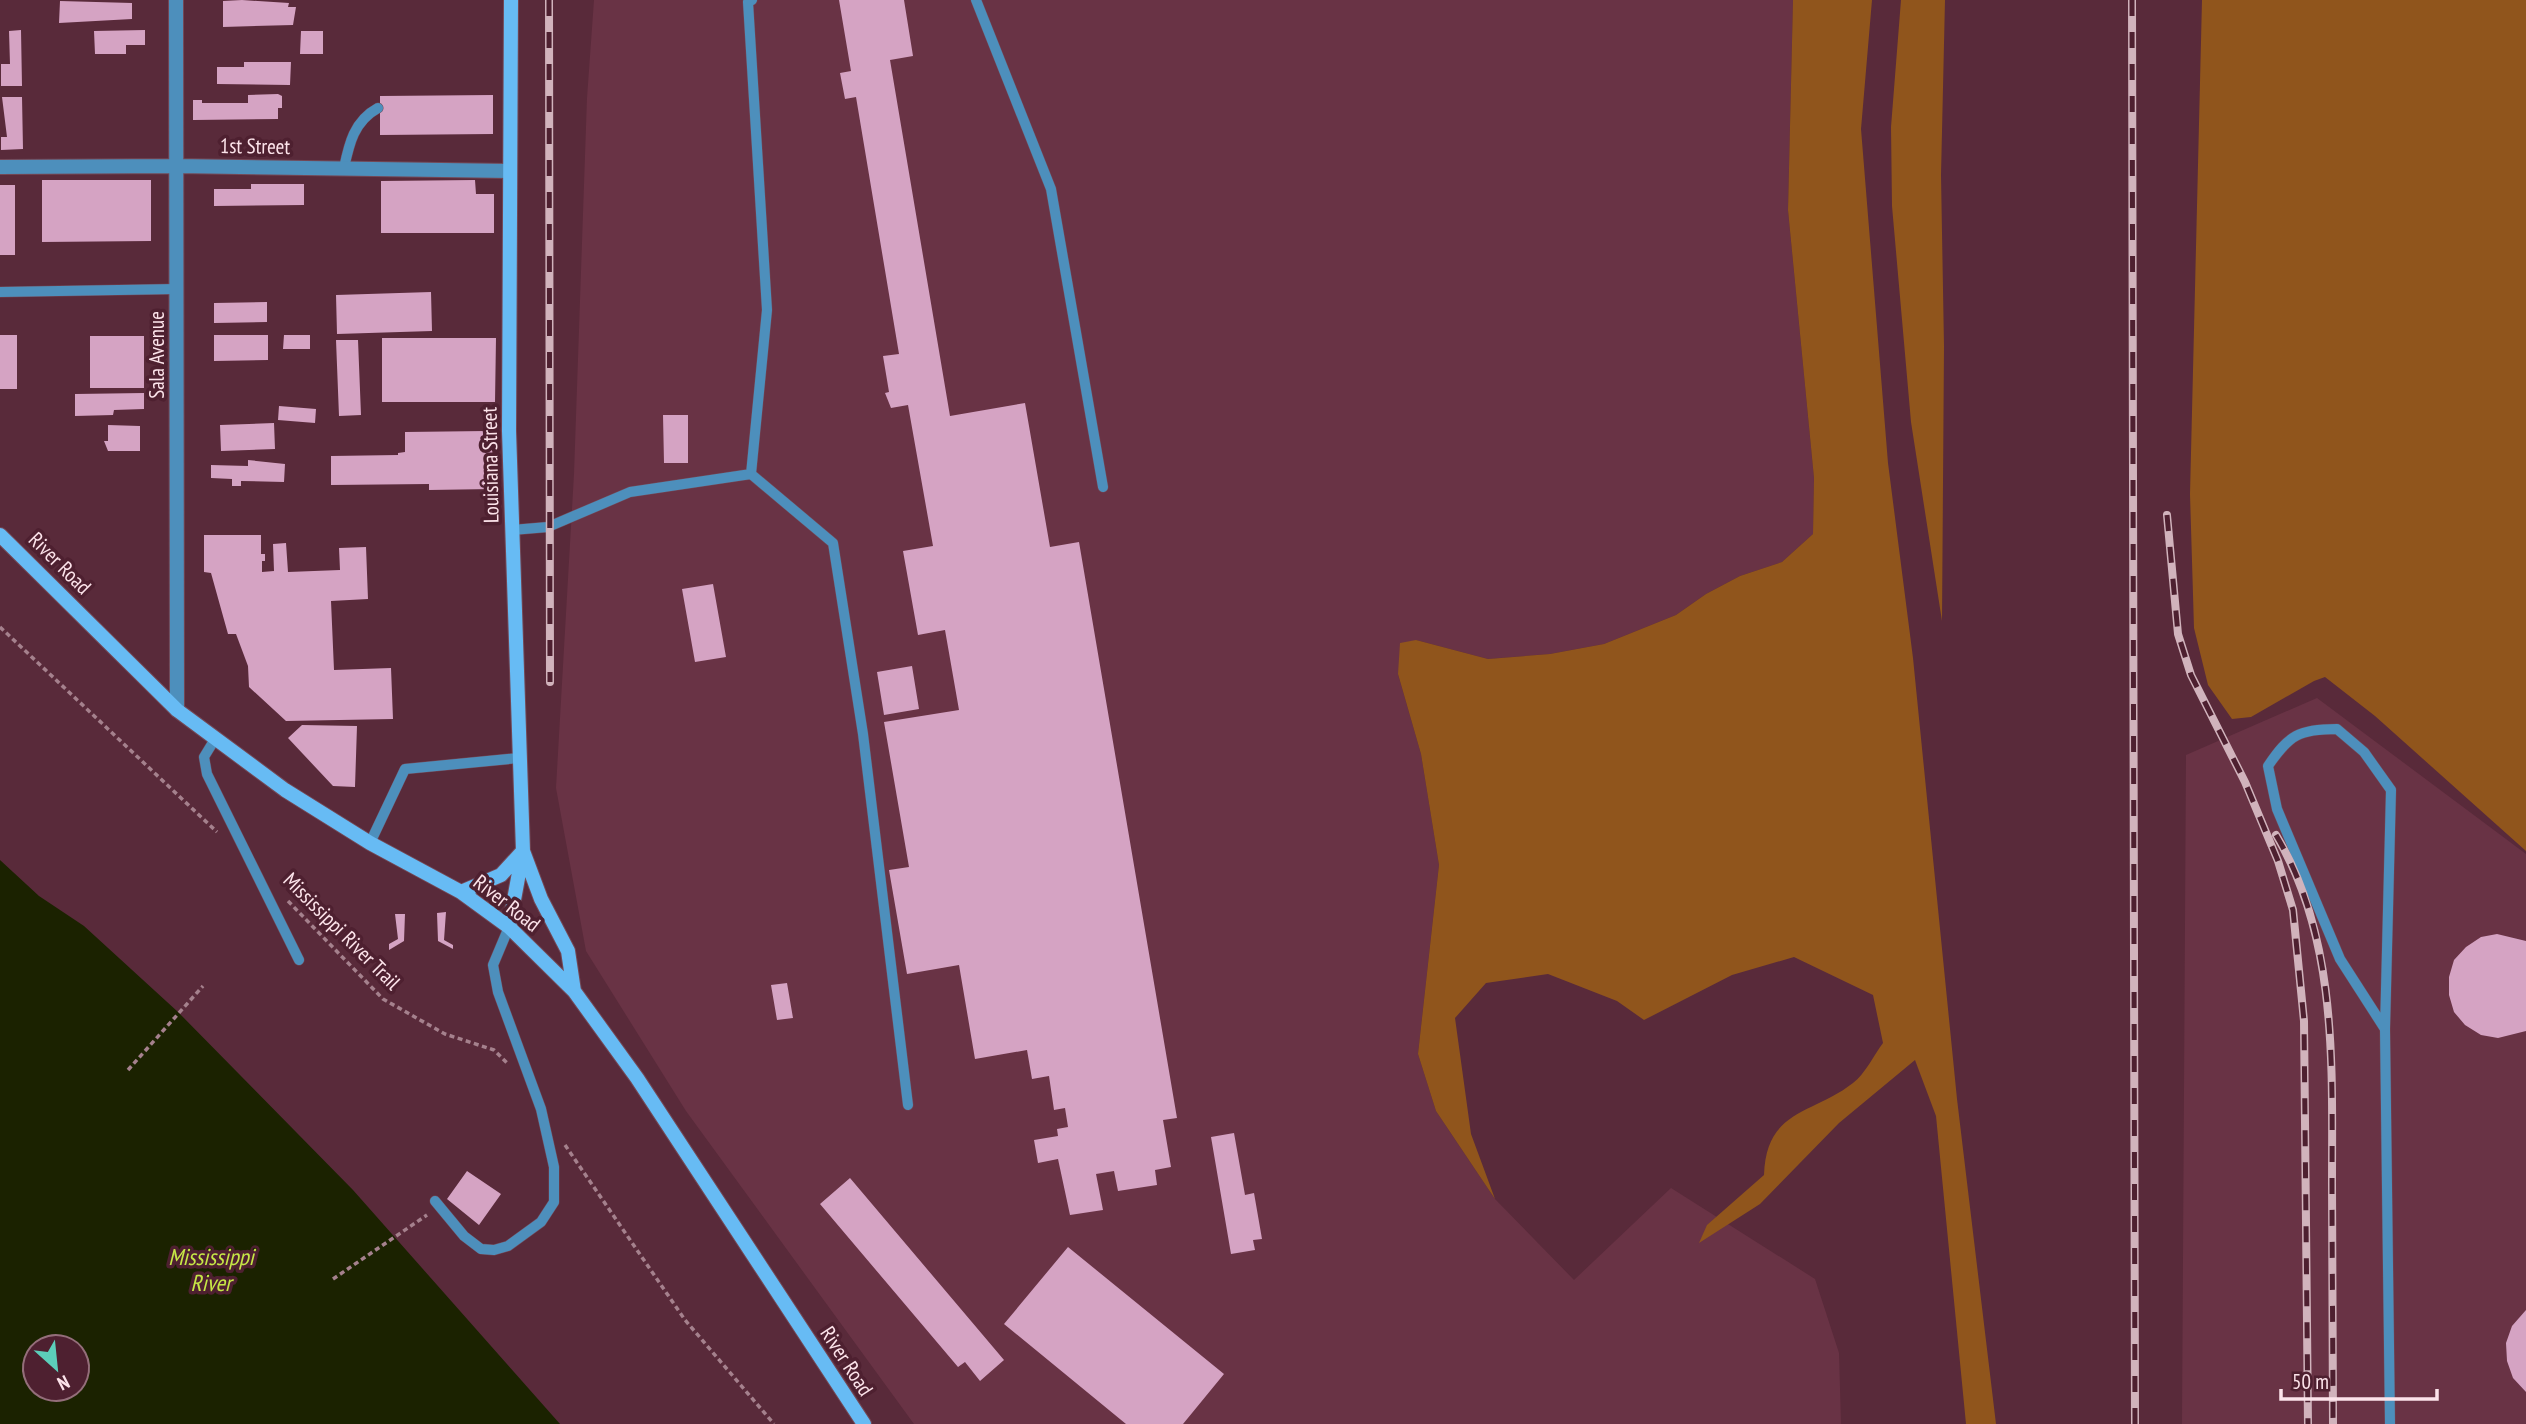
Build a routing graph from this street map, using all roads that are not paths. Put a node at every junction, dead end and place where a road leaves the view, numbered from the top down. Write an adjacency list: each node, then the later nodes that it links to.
1 (176, 0): 6 (street, Sala Avenue)
2 (511, 0): 9 (main road, Louisiana Street)
3 (752, 0): 12 (lane)
4 (976, 0): 13 (lane)
5 (378, 108): 8 (lane)
6 (177, 166): 7 (street, 1st Street); 8 (street, 1st Street); 10 (street, Sala Avenue)
7 (0, 167)
8 (344, 169): 9 (street, 1st Street)
9 (510, 171): 14 (main road, Louisiana Street)
10 (177, 289): 11 (lane); 16 (street, Sala Avenue)
11 (0, 292)
12 (751, 474): 14 (lane); 26 (lane)
13 (1103, 486)
14 (512, 530): 18 (main road, Louisiana Street)
15 (0, 535): 16 (main road, River Road)
16 (177, 710): 17 (main road, River Road)
17 (215, 739): 19 (main road, River Road); 23 (lane)
18 (519, 758): 19 (lane); 20 (main road, Louisiana Street)
19 (370, 844): 21 (main road, River Road)
20 (523, 851): 21 (main road); 22 (main road, Louisiana Street); 24 (main road)
21 (461, 892): 22 (main road, River Road)
22 (509, 927): 24 (main road, River Road); 27 (lane)
23 (299, 960)
24 (574, 991): 28 (main road, River Road)
25 (2385, 1029): 25 (lane); 29 (lane)
26 (908, 1105)
27 (435, 1200)
28 (864, 1424)
29 (2390, 1424)

